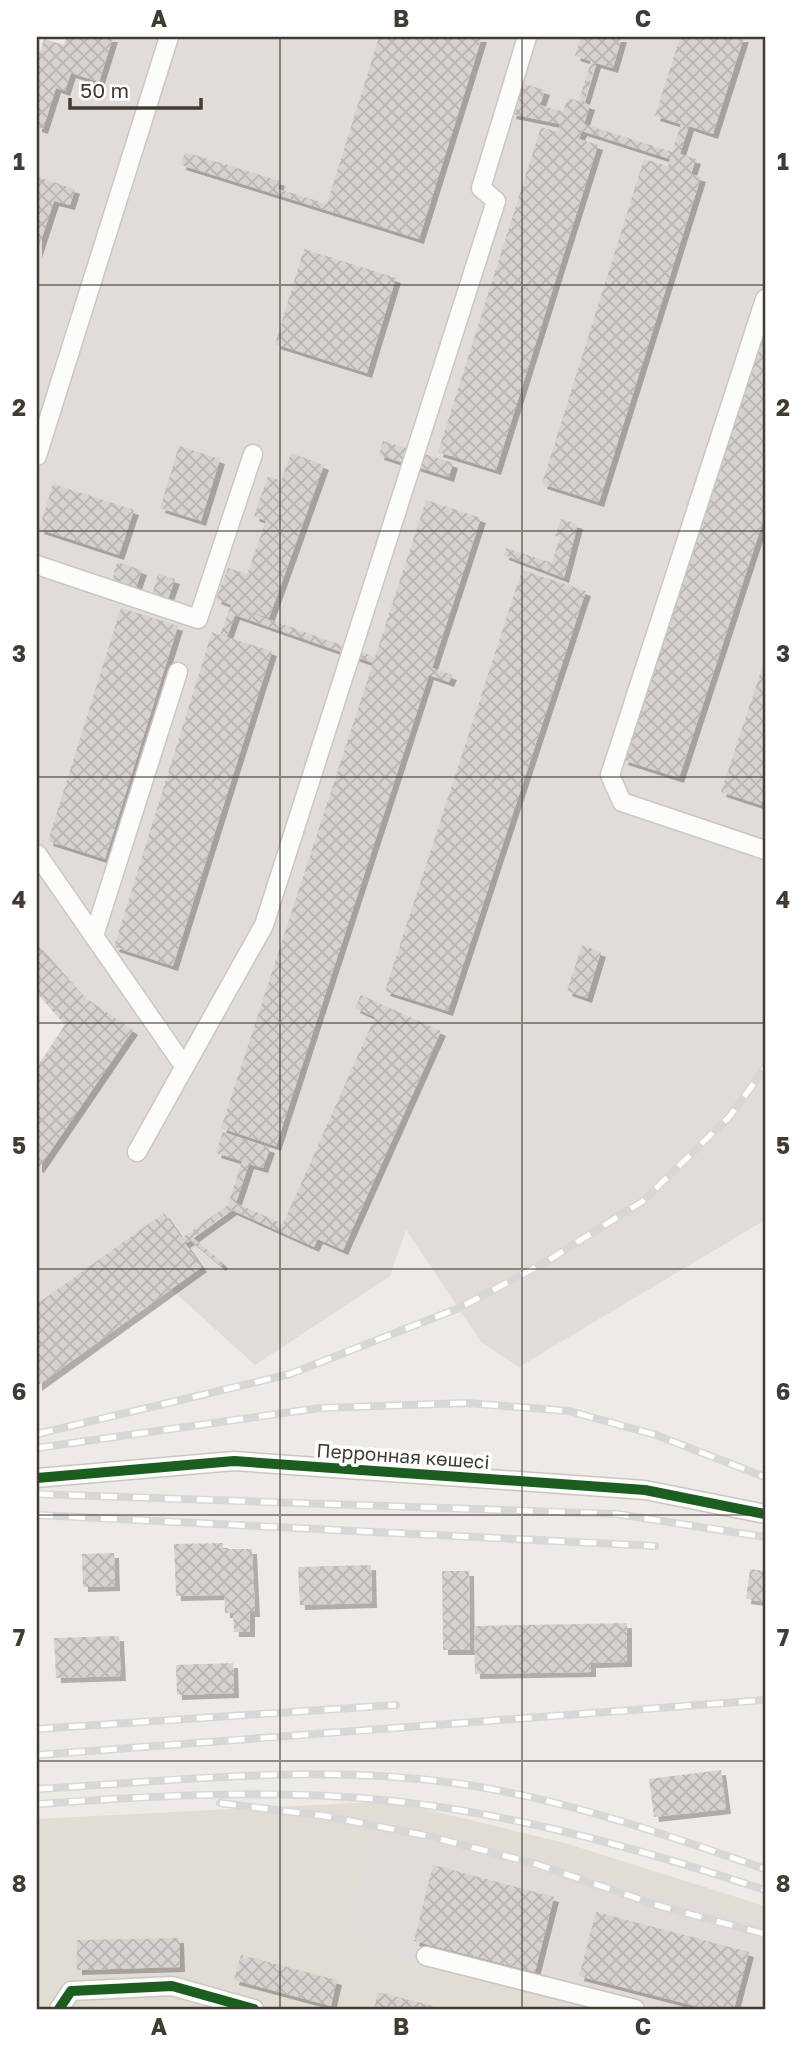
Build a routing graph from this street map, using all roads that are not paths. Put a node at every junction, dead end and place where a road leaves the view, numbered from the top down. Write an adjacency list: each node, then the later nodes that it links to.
1 (169, 37): 5 (street)
2 (527, 37): 11 (street)
3 (765, 299): 8 (street)
4 (253, 454): 6 (street)
5 (37, 456)
6 (37, 565)
7 (178, 672): 10 (street)
8 (765, 850)
9 (37, 854): 10 (street)
10 (94, 936): 11 (street)
11 (184, 1066): 12 (street)
12 (137, 1152)
13 (37, 1478): 14 (street, Перронная көшесі)
14 (765, 1514)
15 (426, 1956): 18 (street)
16 (59, 2009): 17 (street)
17 (254, 2009)
18 (635, 2009)

